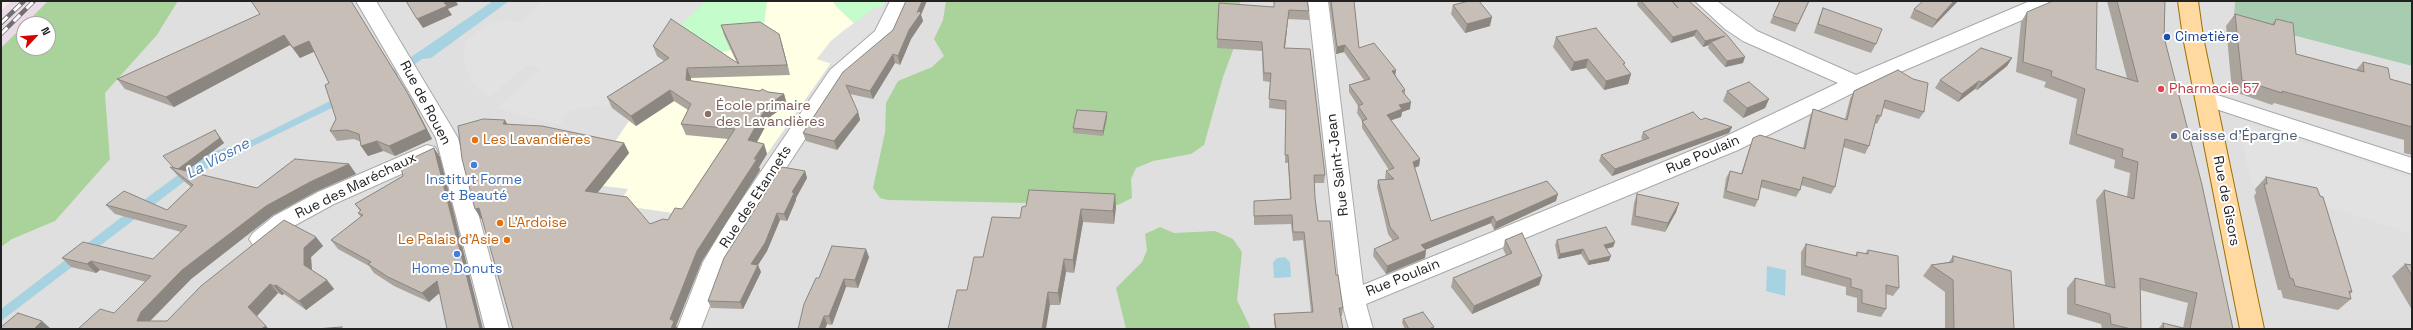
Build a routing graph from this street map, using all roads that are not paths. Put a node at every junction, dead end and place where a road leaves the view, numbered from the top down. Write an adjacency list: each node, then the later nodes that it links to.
1 (366, 1): 9 (street, Rue de Rouen)
2 (900, 1): 14 (street, Rue des Etannets)
3 (1318, 1): 12 (street, Rue Saint-Jean)
4 (1705, 1): 7 (street)
5 (2048, 1): 7 (street, Rue Poulain)
6 (2188, 1): 8 (main road, Rue de Gisors)
7 (1856, 83): 12 (street, Rue Poulain)
8 (2205, 98): 10 (street); 16 (main road, Rue de Gisors)
9 (448, 143): 11 (street, Rue des Maréchaux); 13 (street, Rue de Rouen)
10 (2412, 166)
11 (247, 250)
12 (1353, 298): 15 (street, Rue Saint-Jean)
13 (497, 329)
14 (688, 329)
15 (1361, 329)
16 (2252, 329)

